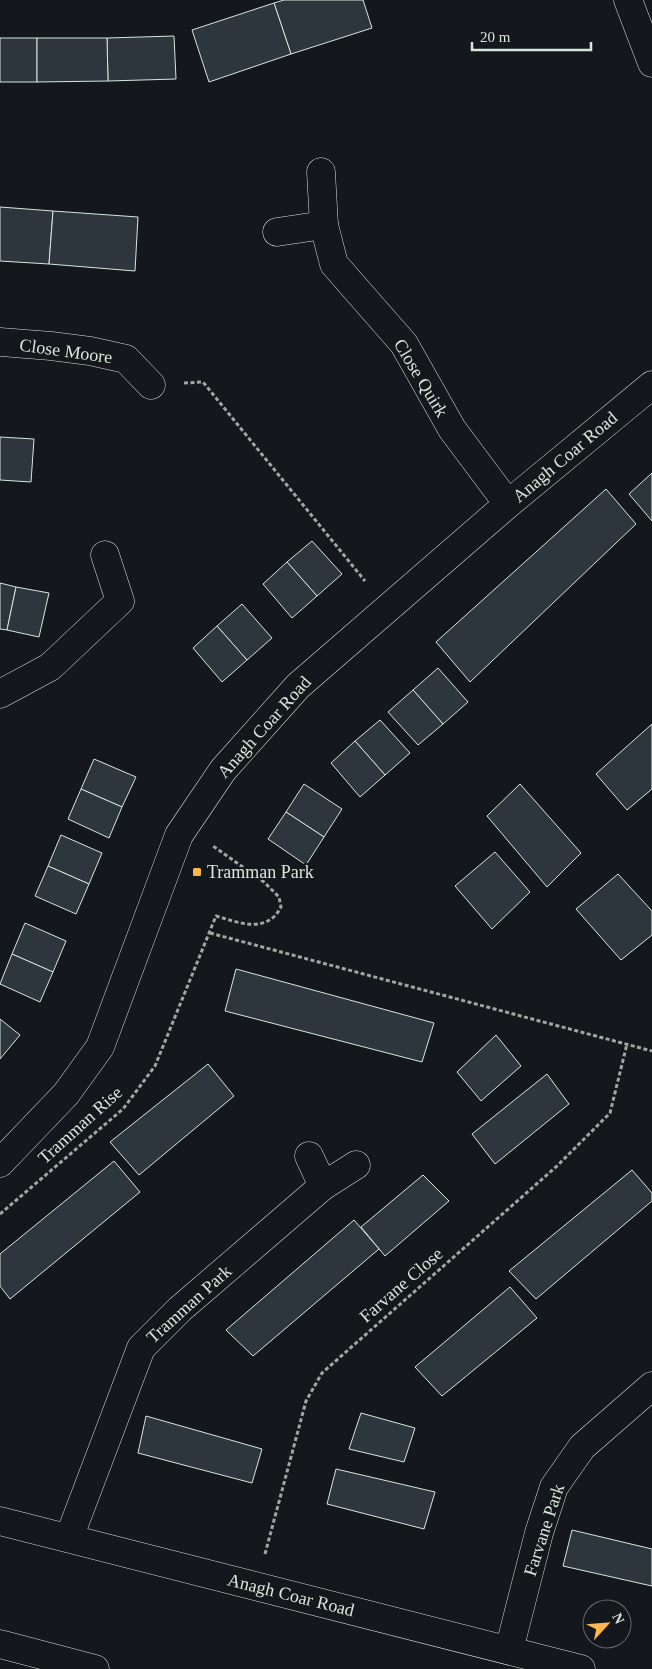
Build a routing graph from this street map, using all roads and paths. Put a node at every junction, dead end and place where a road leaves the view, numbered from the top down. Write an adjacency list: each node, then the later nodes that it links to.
1 (628, 0): 2 (main road)
2 (652, 64)
3 (321, 172): 4 (main road, Close Quirk)
4 (324, 225): 5 (main road); 9 (main road, Close Quirk)
5 (277, 232)
6 (0, 342): 7 (main road, Close Moore)
7 (151, 385): 11 (path)
8 (652, 385): 9 (main road, Anagh Coar Road)
9 (508, 504): 11 (main road, Anagh Coar Road)
10 (105, 555): 12 (main road)
11 (387, 608): 18 (main road, Anagh Coar Road)
12 (0, 694)
13 (216, 847): 14 (path, Tramman Rise)
14 (210, 933): 15 (path); 21 (path, Tramman Rise)
15 (627, 1044): 16 (path); 25 (path, Farvane Close)
16 (652, 1051)
17 (309, 1156): 20 (main road)
18 (0, 1163)
19 (356, 1166): 20 (main road, Tramman Park)
20 (323, 1186): 24 (main road, Tramman Park)
21 (0, 1214)
22 (652, 1386): 27 (main road, Farvane Park)
23 (0, 1521): 24 (main road, Anagh Coar Road)
24 (69, 1538): 25 (main road, Anagh Coar Road)
25 (257, 1586): 27 (main road, Anagh Coar Road)
26 (0, 1644): 28 (main road)
27 (510, 1650): 29 (main road, Anagh Coar Road)
28 (95, 1669)
29 (581, 1669)

